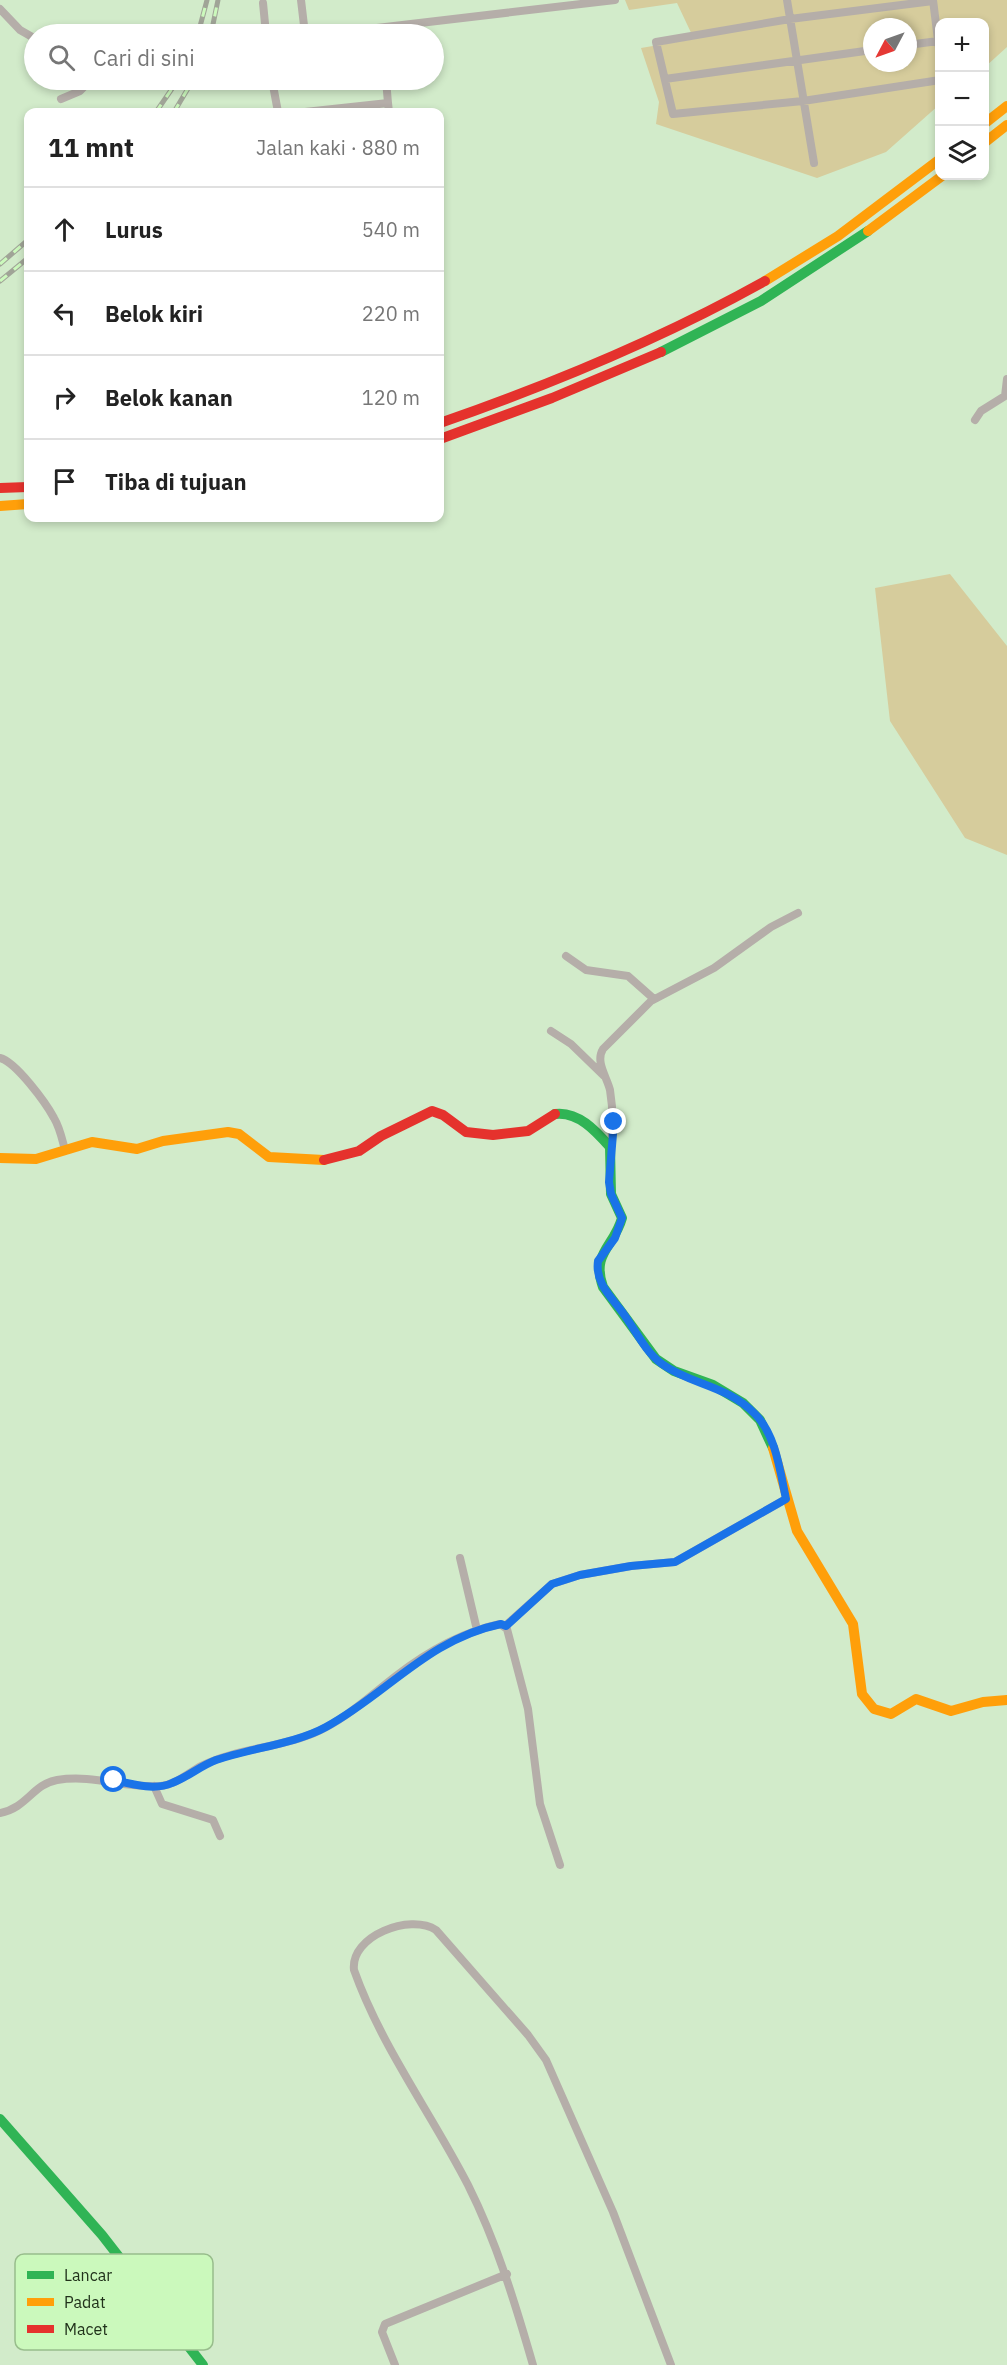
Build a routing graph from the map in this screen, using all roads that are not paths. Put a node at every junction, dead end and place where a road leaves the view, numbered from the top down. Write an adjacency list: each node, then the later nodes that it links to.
1 (301, 0): 10 (street)
2 (615, 0): 11 (street)
3 (787, 0): 8 (street)
4 (933, 1): 7 (street); 8 (street)
5 (263, 3): 9 (street)
6 (0, 9): 12 (street)
7 (935, 18)
8 (790, 19): 16 (street); 17 (street)
9 (265, 24)
10 (304, 24)
11 (411, 24)
12 (24, 32)
13 (935, 41): 14 (street)
14 (917, 44)
15 (863, 51): 16 (street)
16 (797, 60): 17 (street); 23 (street)
17 (665, 79): 23 (street)
18 (935, 81): 23 (street)
19 (81, 90): 22 (street)
20 (275, 90): 26 (street)
21 (387, 90): 24 (street)
22 (61, 99)
23 (803, 100): 33 (street)
24 (388, 103): 27 (street); 28 (street)
25 (1007, 106): 29 (main road)
26 (277, 108)
27 (341, 108)
28 (389, 108)
29 (989, 120)
30 (1007, 125): 31 (main road)
31 (989, 138)
32 (935, 162): 37 (main road)
33 (814, 163)
34 (937, 180): 38 (main road)
35 (1007, 379): 36 (street)
36 (975, 420)
37 (444, 422)
38 (444, 438)
39 (24, 487): 40 (main road)
40 (0, 488)
41 (24, 504): 42 (main road)
42 (0, 506)
43 (798, 913): 45 (street)
44 (566, 956): 45 (street)
45 (654, 999): 48 (street)
46 (551, 1031): 48 (street)
47 (0, 1058): 50 (street)
48 (607, 1080): 49 (street)
49 (610, 1147): 50 (main road); 52 (main road)
50 (65, 1150): 51 (main road)
51 (0, 1158)
52 (786, 1499): 54 (street); 56 (main road)
53 (460, 1558): 55 (street)
54 (506, 1626): 55 (street); 60 (street)
55 (477, 1630): 57 (street)
56 (1007, 1700)
57 (153, 1786): 58 (street); 59 (street)
58 (0, 1813)
59 (220, 1836)
60 (560, 1864)
61 (0, 2119): 62 (main road)
62 (118, 2254)
63 (507, 2274): 66 (street); 67 (street); 68 (street)
64 (191, 2350): 65 (main road)
65 (203, 2365)
66 (395, 2365)
67 (533, 2365)
68 (672, 2365)

